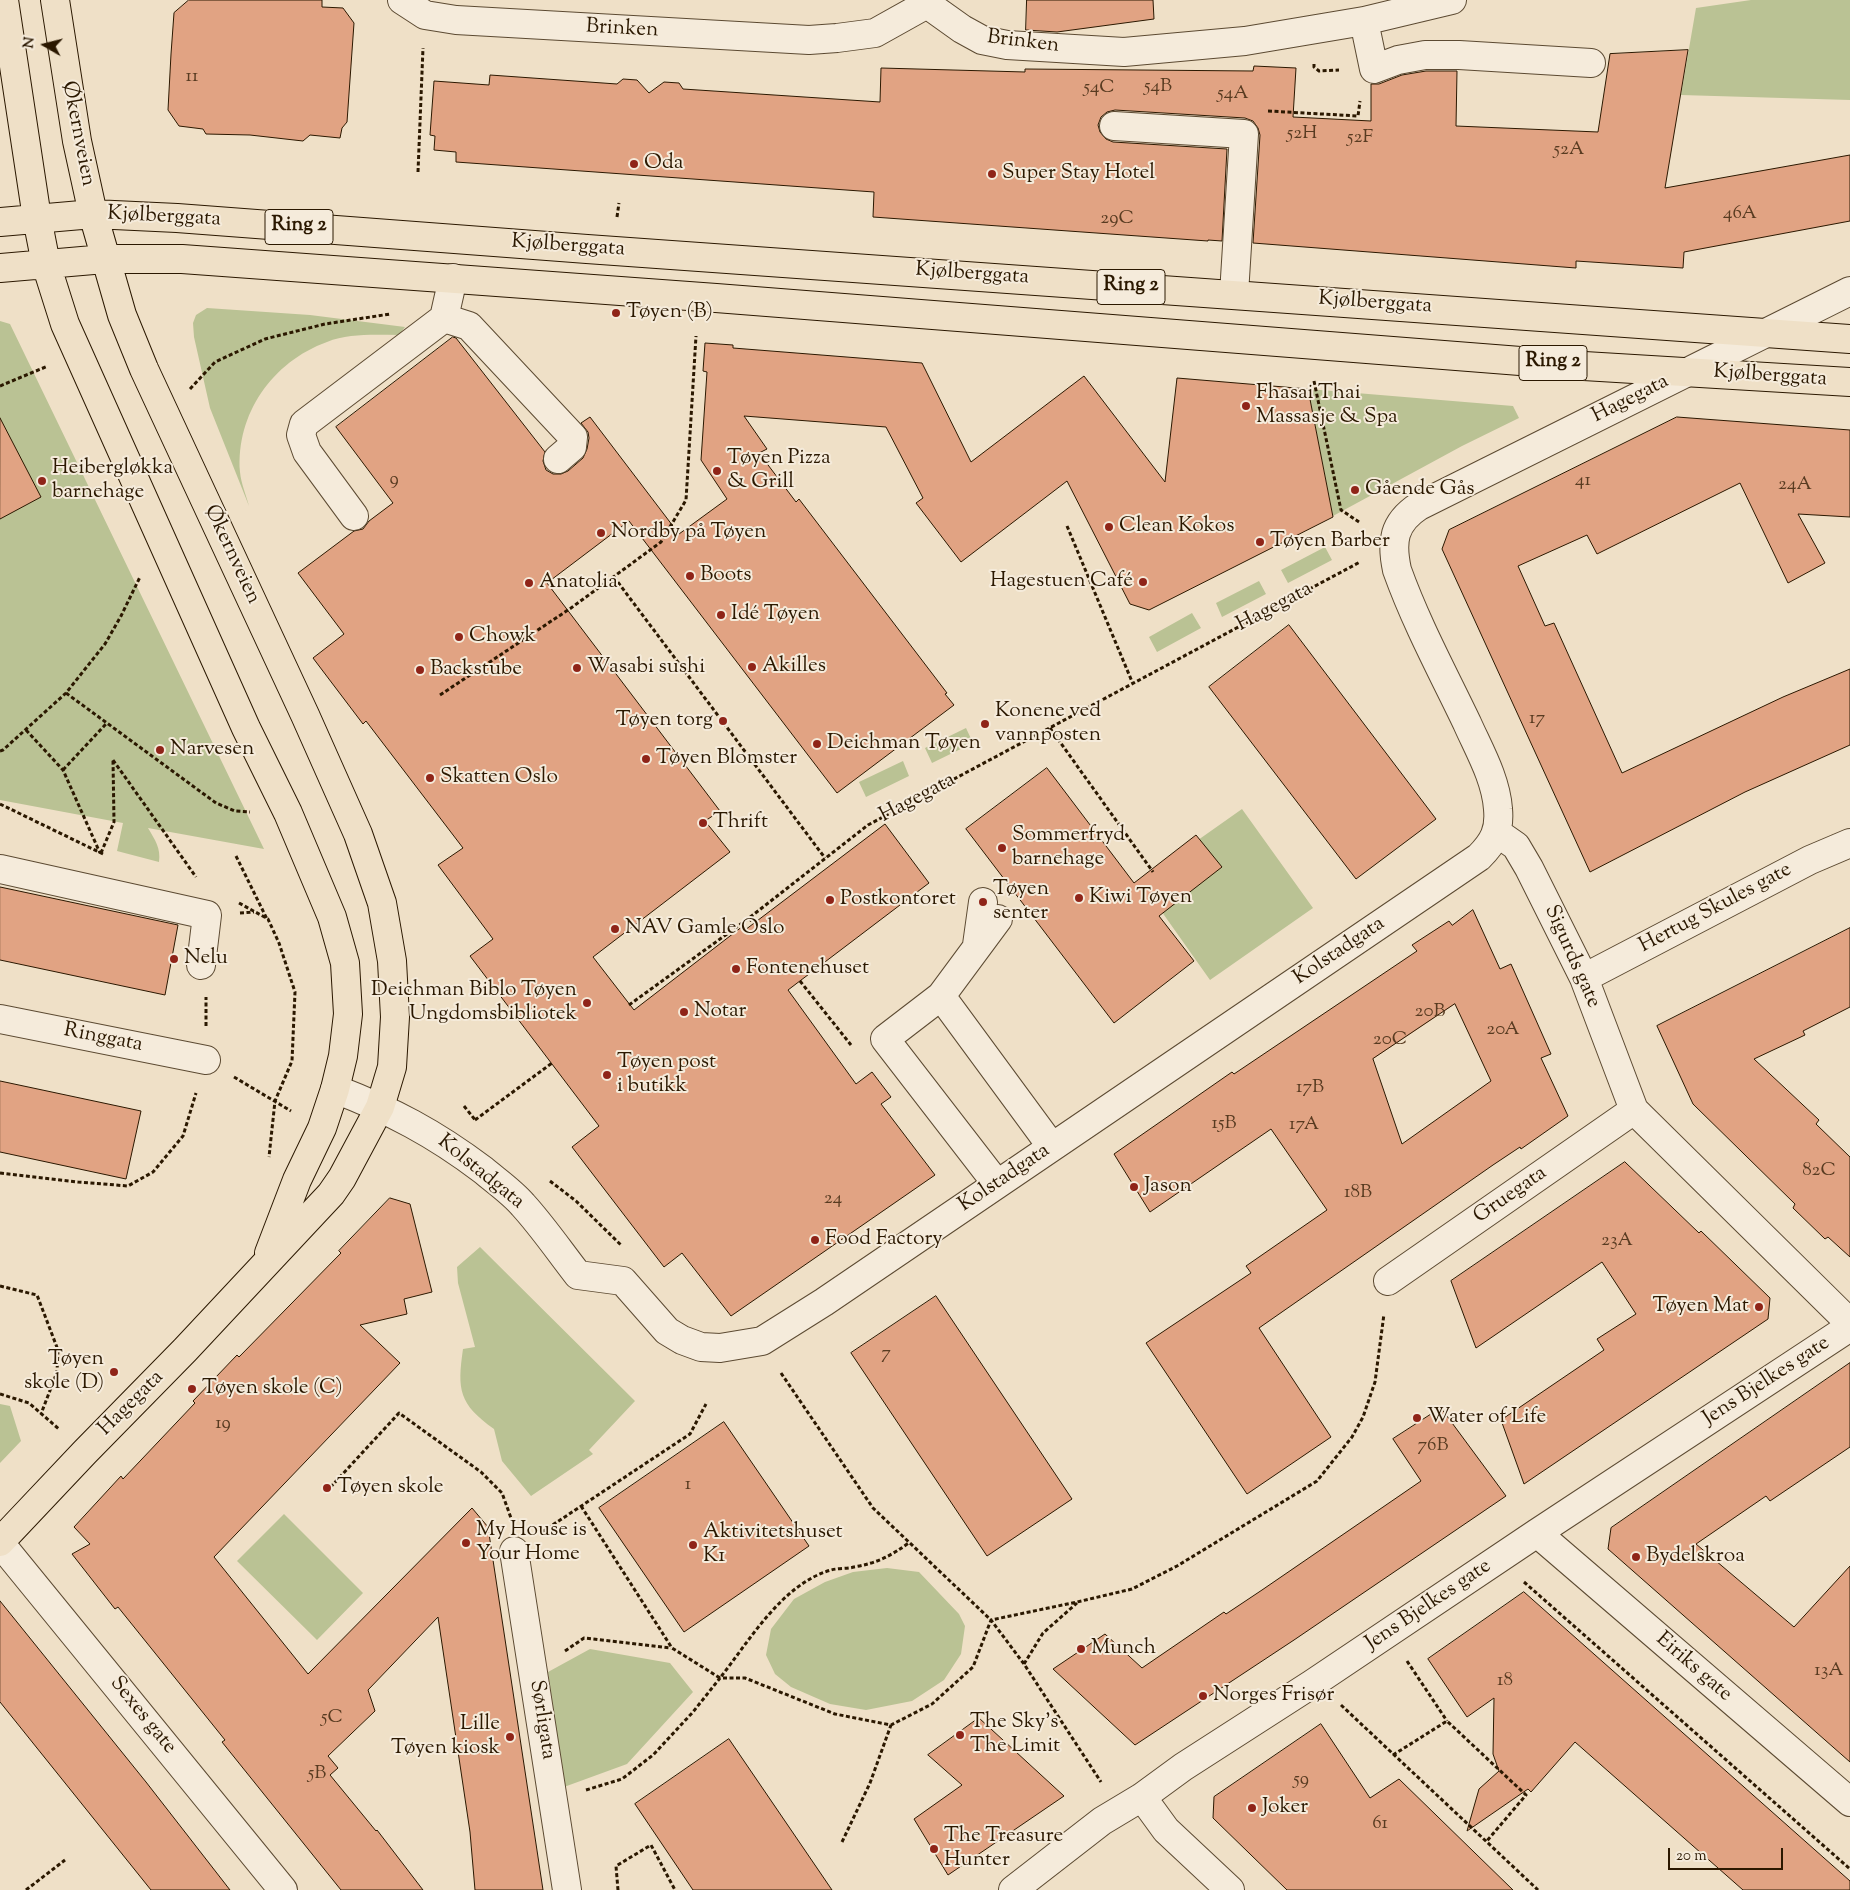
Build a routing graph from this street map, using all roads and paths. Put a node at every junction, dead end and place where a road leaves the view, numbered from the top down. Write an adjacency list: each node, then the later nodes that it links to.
1 (4, 0): 15 (main road)
2 (55, 0): 13 (main road, Økernveien)
3 (402, 0): 5 (street, Brinken)
4 (1452, 0): 6 (street, Brinken)
5 (424, 15): 6 (street, Brinken); 11 (path)
6 (1364, 21): 7 (street)
7 (1591, 63)
8 (1359, 116): 10 (path)
9 (1114, 126): 10 (street)
10 (1244, 134): 22 (street)
11 (418, 172)
12 (618, 204): 14 (path)
13 (93, 214): 15 (main road, Ring 2); 17 (main road, Økernveien); 22 (main road, Kjølberggata / Ring 2)
14 (617, 217)
15 (37, 218): 16 (main road, Ring 2); 18 (main road)
16 (0, 222)
17 (105, 259): 18 (main road, Ring 2); 20 (main road, Kjølberggata / Ring 2); 72 (main road, Økernveien)
18 (46, 264): 19 (main road, Ring 2); 70 (main road)
19 (0, 268)
20 (453, 278): 24 (street); 29 (main road, Kjølberggata / Ring 2)
21 (1850, 291): 25 (street, Hagegata)
22 (1234, 294): 25 (main road, Kjølberggata / Ring 2)
23 (390, 314): 33 (path)
24 (444, 318): 34 (street); 35 (street)
25 (1766, 332): 27 (main road, Kjølberggata / Ring 2); 29 (street, Hagegata)
26 (696, 336): 40 (path)
27 (1850, 339)
28 (55, 363): 32 (path)
29 (1686, 372): 31 (main road, Kjølberggata / Ring 2); 50 (street, Hagegata)
30 (1314, 382): 36 (path)
31 (1850, 382)
32 (0, 386)
33 (186, 394)
34 (558, 459)
35 (354, 516)
36 (1359, 522)
37 (1067, 526): 41 (path)
38 (1363, 560): 41 (path, Hagegata)
39 (140, 577): 42 (path)
40 (614, 577): 43 (path); 53 (path)
41 (1133, 684): 45 (path, Hagegata)
42 (66, 693): 44 (path); 46 (path)
43 (440, 695)
44 (106, 724): 48 (path); 49 (path)
45 (1050, 728): 53 (path, Hagegata); 55 (path)
46 (26, 730): 47 (path); 48 (path)
47 (0, 751)
48 (63, 770): 56 (path)
49 (258, 810)
50 (1496, 832): 62 (street, Sigurds gate); 77 (street, Kolstadgata)
51 (1850, 843): 62 (street, Hertug Skules gate)
52 (236, 856): 59 (path)
53 (825, 858): 58 (path, Hagegata)
54 (0, 869): 61 (street)
55 (1153, 872)
56 (199, 882)
57 (991, 911): 64 (street)
58 (749, 918): 60 (path); 65 (path, Hagegata)
59 (268, 919)
60 (753, 923)
61 (201, 965): 68 (path)
62 (1584, 978): 73 (street, Sigurds gate)
63 (800, 980): 67 (path)
64 (941, 996): 67 (street); 77 (street)
65 (630, 1004)
66 (0, 1019): 68 (street, Ringgata)
67 (885, 1039): 82 (street)
68 (206, 1060): 74 (path); 79 (path)
69 (552, 1063): 75 (path)
70 (335, 1089): 72 (street, Kolstadgata); 84 (main road, Hagegata)
71 (464, 1106): 75 (path)
72 (380, 1107): 82 (street, Kolstadgata); 84 (main road, Hagegata)
73 (1634, 1110): 85 (street, Gruegata); 87 (street, Sigurds gate)
74 (297, 1114)
75 (475, 1120): 76 (path)
76 (480, 1126)
77 (1052, 1147): 82 (street, Kolstadgata)
78 (0, 1173): 79 (path)
79 (6, 1175): 81 (path)
80 (546, 1178): 83 (path)
81 (0, 1179)
82 (997, 1184)
83 (628, 1252)
84 (264, 1266): 93 (main road, Hagegata)
85 (1388, 1281): 101 (path)
86 (0, 1286): 92 (path)
87 (1850, 1323)
88 (1850, 1327): 96 (street, Jens Bjelkes gate)
89 (780, 1373): 97 (path)
90 (0, 1394): 92 (path)
91 (706, 1404): 95 (path)
92 (41, 1414): 93 (path)
93 (85, 1452): 98 (main road, Hagegata)
94 (326, 1492): 99 (path)
95 (581, 1506): 99 (path); 103 (path)
96 (1537, 1533): 100 (street, Jens Bjelkes gate); 114 (street, Eiriks gate)
97 (910, 1542): 102 (path); 107 (path)
98 (0, 1543): 120 (street, Sexes gate)
99 (514, 1551): 106 (street, Sørligata)
100 (1505, 1556): 112 (street, Jens Bjelkes gate); 118 (path)
101 (1077, 1602): 102 (path); 105 (path)
102 (991, 1620): 105 (path); 110 (path)
103 (672, 1648): 106 (path); 107 (path)
104 (1406, 1660): 109 (path)
105 (1024, 1664): 112 (path)
106 (533, 1673): 113 (street, Sørligata)
107 (720, 1678): 110 (path); 113 (path)
108 (1341, 1704): 111 (path)
109 (1447, 1721): 111 (path); 116 (path)
110 (891, 1725): 115 (path)
111 (1393, 1755): 116 (path)
112 (1142, 1796): 124 (street, Jens Bjelkes gate); 125 (street)
113 (554, 1800): 121 (street, Sørligata)
114 (1850, 1802)
115 (842, 1842)
116 (1486, 1842): 126 (path)
117 (64, 1860): 119 (path)
118 (1850, 1868)
119 (26, 1890)
120 (283, 1890)
121 (566, 1890)
122 (618, 1890): 123 (path)
123 (675, 1890)
124 (1013, 1890)
125 (1230, 1890)
126 (1538, 1890)

